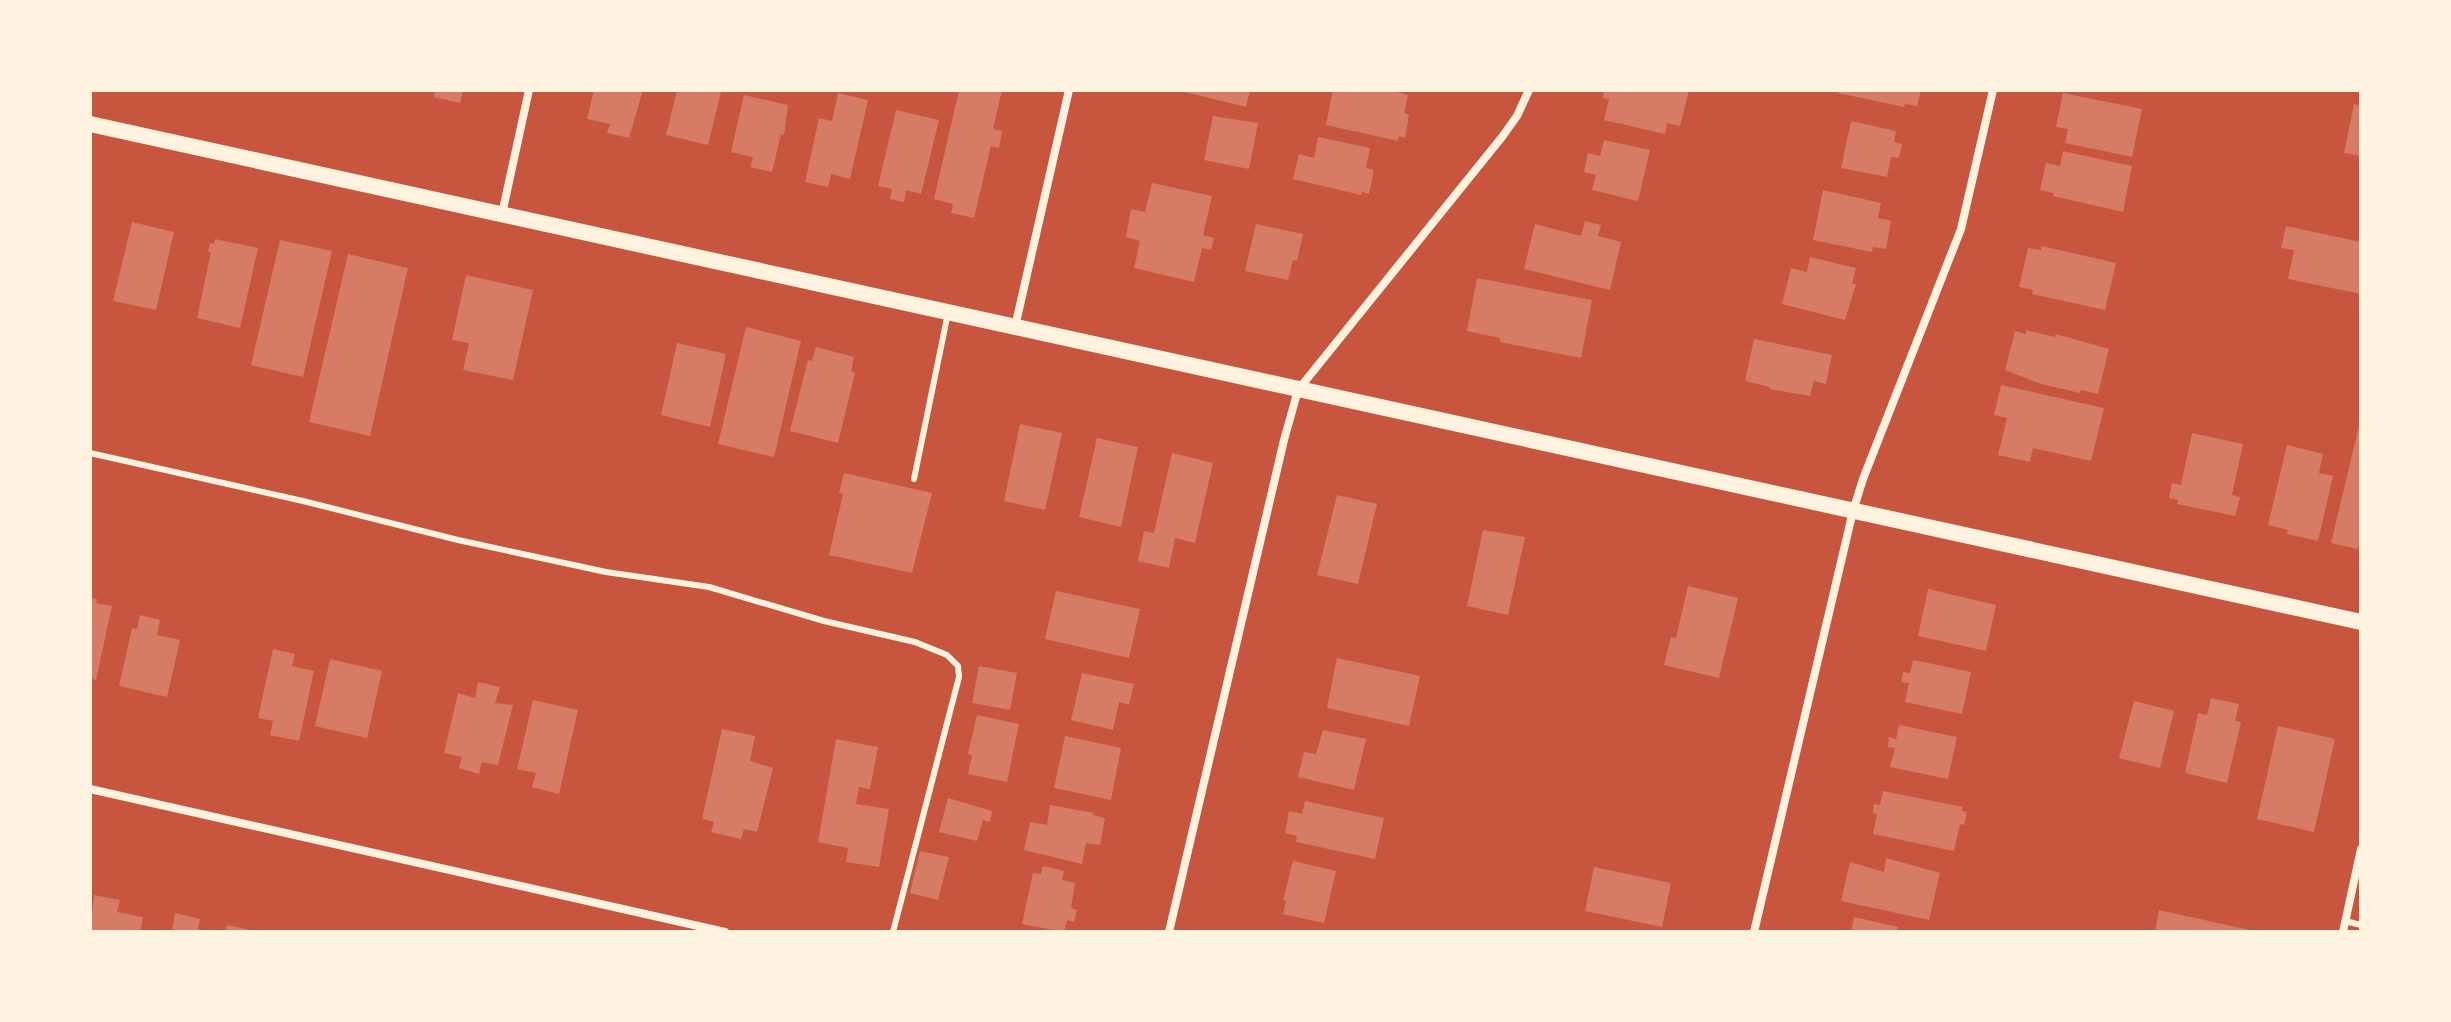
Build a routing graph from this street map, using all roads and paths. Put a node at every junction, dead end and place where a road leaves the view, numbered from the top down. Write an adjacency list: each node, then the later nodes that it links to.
1 (529, 90): 6 (street)
2 (1069, 90): 8 (street)
3 (1529, 90): 9 (street)
4 (1993, 90): 12 (street)
5 (90, 124): 6 (main road)
6 (502, 215): 7 (main road)
7 (948, 313): 8 (main road); 11 (lane)
8 (1015, 327): 9 (main road)
9 (1298, 390): 12 (main road); 20 (street)
10 (90, 453): 19 (lane)
11 (914, 479)
12 (1853, 511): 13 (main road); 21 (street)
13 (2361, 622)
14 (90, 789): 18 (street)
15 (2361, 849): 16 (street)
16 (2345, 921): 17 (lane); 22 (street)
17 (2361, 925)
18 (725, 932)
19 (893, 932)
20 (1169, 932)
21 (1754, 932)
22 (2343, 932)

